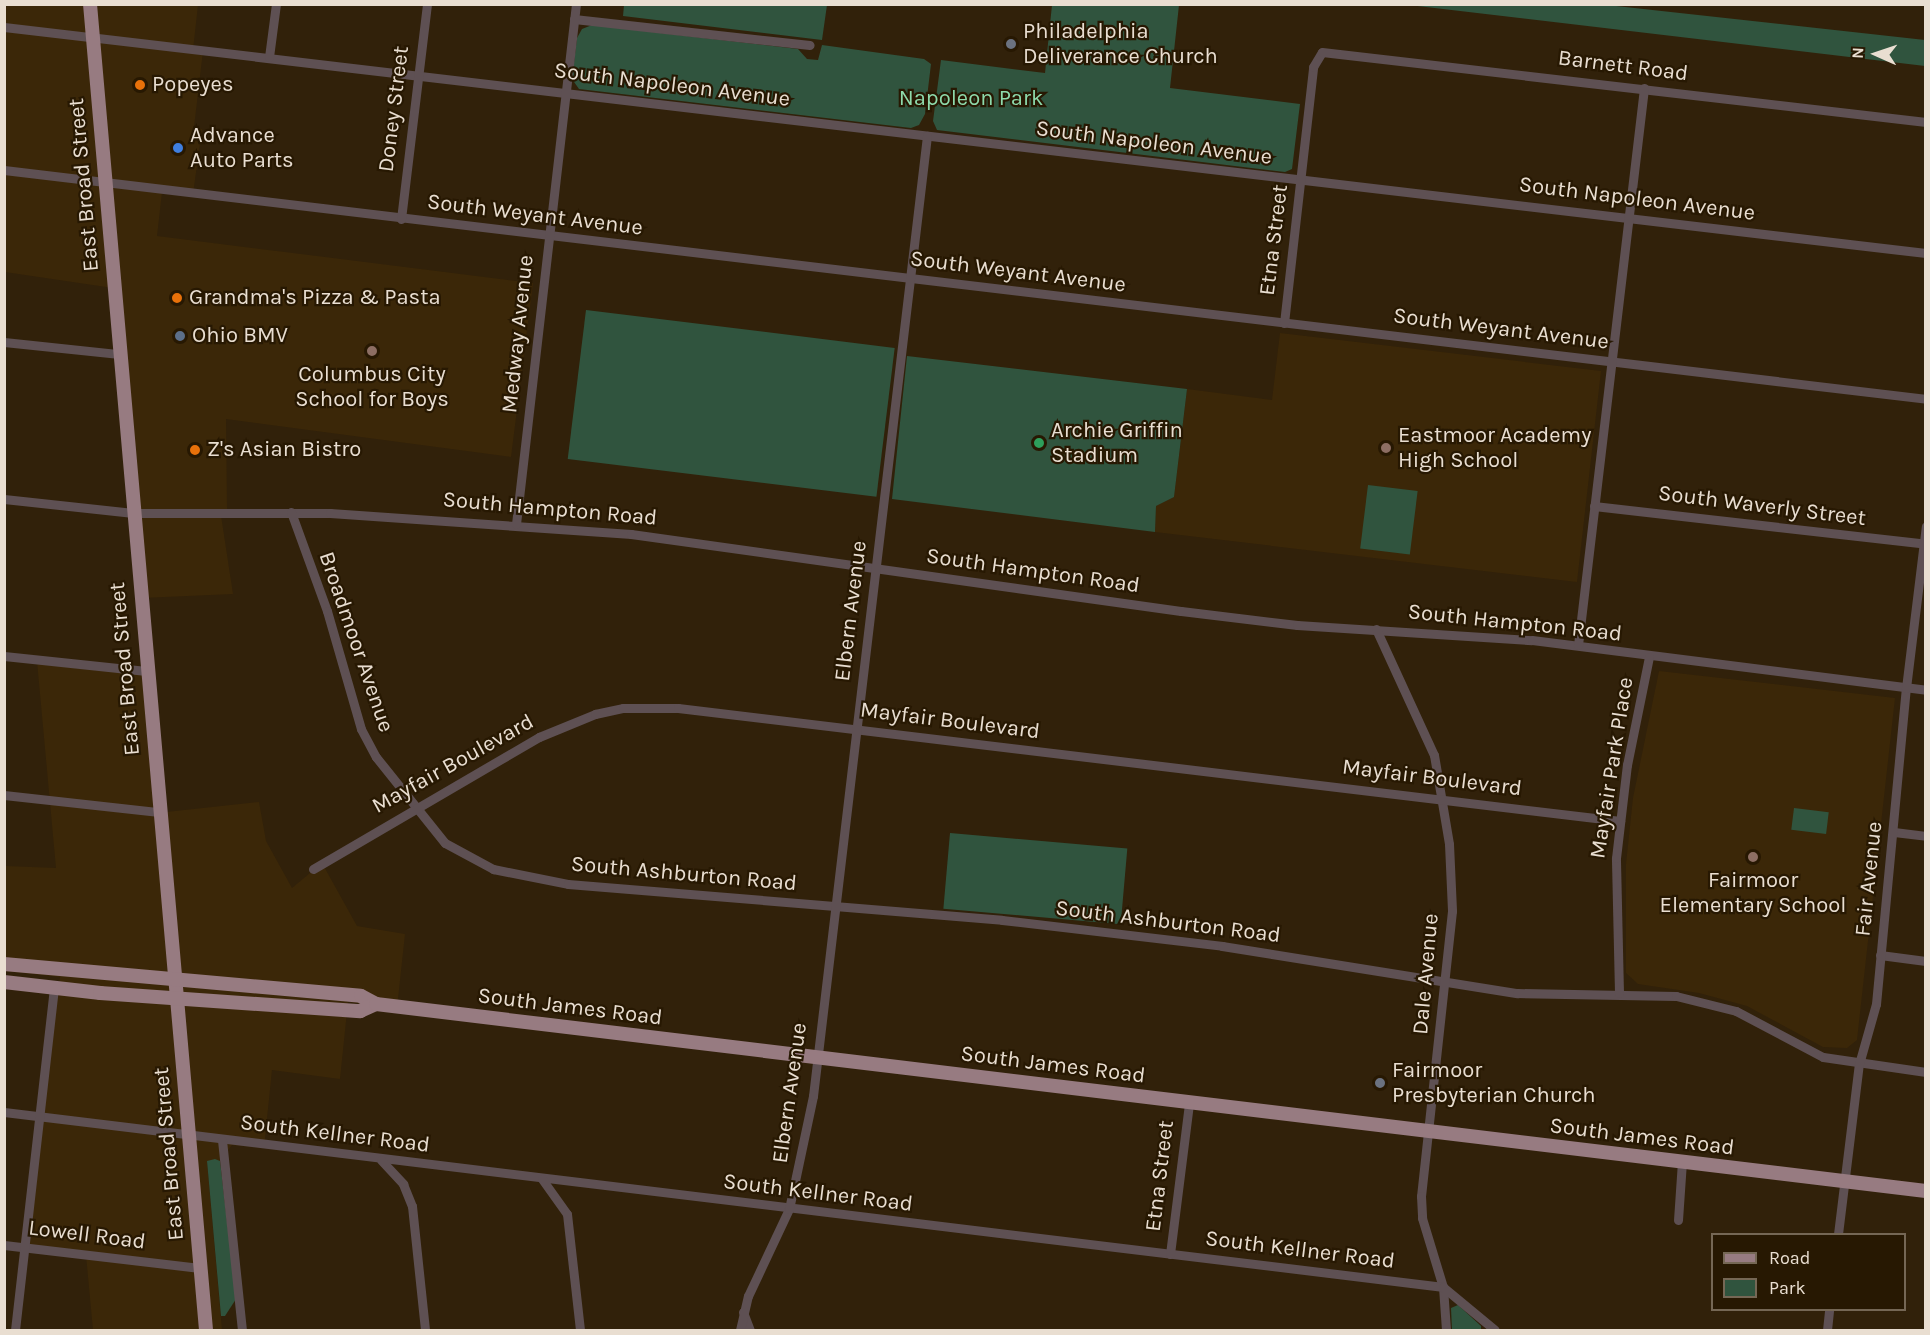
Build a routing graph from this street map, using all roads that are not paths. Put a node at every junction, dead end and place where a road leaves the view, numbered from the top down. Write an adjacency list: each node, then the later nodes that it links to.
1 (90, 4): 7 (main road, East Broad Street)
2 (276, 4): 10 (street)
3 (427, 4): 11 (street, Doney Street)
4 (576, 4): 5 (street, Medway Avenue)
5 (574, 19): 8 (street); 13 (street, Medway Avenue)
6 (4, 27): 7 (street, South Napoleon Avenue)
7 (92, 39): 10 (street, South Napoleon Avenue); 18 (main road, East Broad Street)
8 (810, 45)
9 (1317, 56): 12 (street, Barnett Road); 17 (street, Etna Street)
10 (269, 57): 11 (street, South Napoleon Avenue)
11 (417, 75): 13 (street, South Napoleon Avenue); 20 (street, Doney Street)
12 (1644, 88): 14 (street, Barnett Road); 19 (street)
13 (567, 92): 15 (street, South Napoleon Avenue); 21 (street, Medway Avenue)
14 (1926, 122)
15 (927, 136): 17 (street, South Napoleon Avenue); 23 (street, Elbern Avenue)
16 (4, 170): 18 (street, South Weyant Avenue)
17 (1300, 179): 19 (street, South Napoleon Avenue); 24 (street, Etna Street)
18 (106, 184): 20 (street, South Weyant Avenue); 26 (main road, East Broad Street)
19 (1628, 218): 22 (street, South Napoleon Avenue); 27 (street)
20 (401, 219): 21 (street, South Weyant Avenue)
21 (549, 236): 23 (street, South Weyant Avenue); 33 (street, Medway Avenue)
22 (1926, 253)
23 (911, 279): 24 (street, South Weyant Avenue); 36 (street, Elbern Avenue)
24 (1284, 323): 27 (street, South Weyant Avenue)
25 (4, 342): 26 (street)
26 (119, 354): 32 (main road, East Broad Street)
27 (1611, 362): 28 (street, South Weyant Avenue); 30 (street)
28 (1926, 399)
29 (4, 499): 32 (street, South Hampton Road)
30 (1594, 506): 35 (street, South Waverly Street); 38 (street)
31 (291, 512): 32 (street, South Hampton Road); 33 (street, South Hampton Road); 47 (street, Broadmoor Avenue)
32 (133, 513): 41 (main road, East Broad Street)
33 (516, 524): 36 (street, South Hampton Road)
34 (1926, 526): 35 (street, Fair Avenue)
35 (1924, 544): 42 (street, Fair Avenue)
36 (875, 567): 37 (street, South Hampton Road); 44 (street, Elbern Avenue)
37 (1376, 629): 38 (street, South Hampton Road); 46 (street, Dale Avenue)
38 (1578, 645): 40 (street, South Hampton Road)
39 (4, 656): 41 (street)
40 (1649, 657): 42 (street, South Hampton Road); 49 (street, Mayfair Park Place)
41 (146, 671): 48 (main road, East Broad Street)
42 (1905, 688): 43 (street, South Hampton Road); 50 (street, Fair Avenue)
43 (1926, 690)
44 (857, 729): 46 (street, Mayfair Boulevard); 47 (street, Mayfair Boulevard); 53 (street, Elbern Avenue)
45 (4, 795): 48 (street)
46 (1444, 799): 49 (street, Mayfair Boulevard); 58 (street, Dale Avenue)
47 (414, 808): 52 (street, Mayfair Boulevard); 53 (street, South Ashburton Road)
48 (159, 812): 57 (main road, East Broad Street)
49 (1620, 820): 61 (street, Mayfair Park Place)
50 (1894, 832): 51 (street); 54 (street, Fair Avenue)
51 (1926, 836)
52 (312, 869)
53 (834, 906): 58 (street, South Ashburton Road); 64 (street, Elbern Avenue)
54 (1880, 956): 55 (street); 65 (street, Fair Avenue)
55 (1926, 961)
56 (4, 964): 57 (main road)
57 (174, 979): 62 (main road, East Broad Street); 63 (main road)
58 (1445, 981): 61 (street, South Ashburton Road); 70 (street, Dale Avenue)
59 (4, 982): 60 (main road, South James Road)
60 (54, 988): 62 (main road, South James Road); 69 (street)
61 (1619, 993): 65 (street, South Ashburton Road)
62 (175, 998): 63 (main road, South James Road); 71 (main road, East Broad Street)
63 (376, 1004): 64 (main road, South James Road)
64 (817, 1058): 67 (main road, South James Road); 78 (street, Elbern Avenue)
65 (1859, 1064): 66 (street, South Ashburton Road); 76 (street, Fair Avenue)
66 (1926, 1072)
67 (1190, 1103): 70 (main road, South James Road); 83 (street, Etna Street)
68 (4, 1112): 69 (street, South Kellner Road)
69 (39, 1116): 71 (street, South Kellner Road); 82 (street)
70 (1427, 1132): 74 (main road, South James Road); 85 (street, Dale Avenue)
71 (188, 1134): 72 (street, South Kellner Road); 84 (main road, East Broad Street)
72 (222, 1140): 73 (street, South Kellner Road); 90 (street)
73 (381, 1160): 75 (street, South Kellner Road); 91 (street)
74 (1682, 1162): 76 (main road, South James Road); 79 (street)
75 (542, 1179): 78 (street, South Kellner Road); 92 (street)
76 (1844, 1181): 77 (main road, South James Road); 80 (street, Fair Avenue)
77 (1926, 1191)
78 (789, 1209): 83 (street, South Kellner Road); 87 (street, Elbern Avenue)
79 (1678, 1220)
80 (1838, 1233)
81 (4, 1245): 82 (street, Lowell Road)
82 (23, 1247): 84 (street, Lowell Road); 88 (street)
83 (1170, 1254): 85 (street, South Kellner Road)
84 (200, 1268): 89 (main road, East Broad Street)
85 (1443, 1287): 95 (street, Dale Avenue); 96 (street)
86 (1829, 1311): 97 (street)
87 (743, 1312): 93 (street, Elbern Avenue); 94 (street)
88 (15, 1330)
89 (206, 1330)
90 (242, 1330)
91 (425, 1330)
92 (580, 1330)
93 (740, 1330)
94 (750, 1330)
95 (1446, 1330)
96 (1495, 1330)
97 (1827, 1330)

